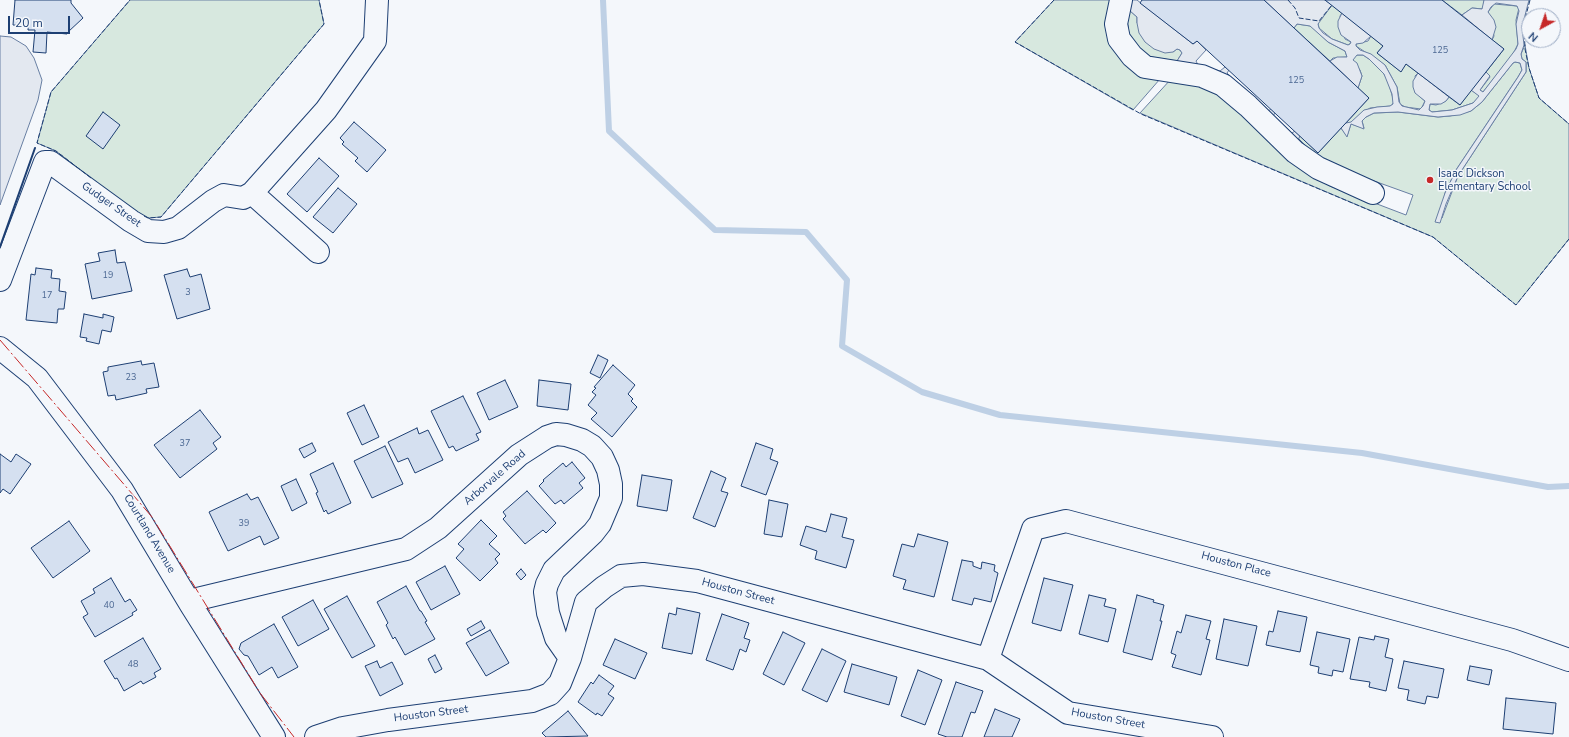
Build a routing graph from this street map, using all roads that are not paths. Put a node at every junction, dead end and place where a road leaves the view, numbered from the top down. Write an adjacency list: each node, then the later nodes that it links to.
1 (377, 0): 3 (street)
2 (1121, 0): 4 (street)
3 (252, 193): 5 (street); 6 (street, Gudger Street)
4 (1373, 193)
5 (318, 252)
6 (0, 280)
7 (0, 348): 8 (street, Courtland Avenue)
8 (189, 601): 9 (street, Arborvale Road); 12 (street, Courtland Avenue)
9 (570, 658): 10 (street, Houston Street); 13 (street, Houston Street)
10 (988, 659): 11 (street, Houston Place); 14 (street, Houston Street)
11 (1569, 660)
12 (274, 737)
13 (316, 737)
14 (1212, 737)

